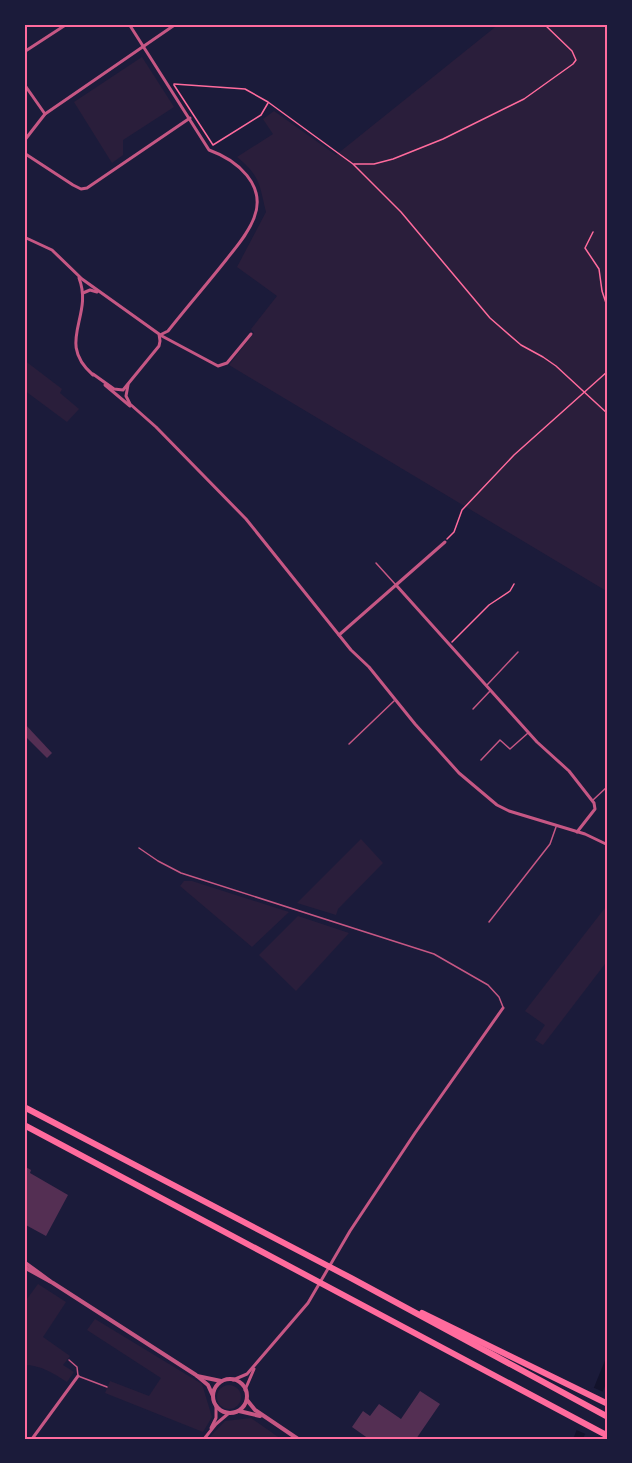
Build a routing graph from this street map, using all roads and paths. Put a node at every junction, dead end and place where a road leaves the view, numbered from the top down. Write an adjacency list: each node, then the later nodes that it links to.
1 (67, 24): 6 (street)
2 (129, 24): 5 (street)
3 (176, 24): 5 (street)
4 (544, 24): 16 (path)
5 (143, 46): 8 (street); 12 (street)
6 (24, 52)
7 (24, 84): 9 (street)
8 (172, 85): 11 (path); 11 (path); 13 (street)
9 (29, 92): 10 (street); 12 (street)
10 (24, 94)
11 (268, 102): 16 (path)
12 (45, 114): 14 (street)
13 (190, 118): 15 (street); 24 (street)
14 (24, 141)
15 (24, 153)
16 (353, 164): 28 (path)
17 (593, 232): 22 (path)
18 (24, 237): 19 (street)
19 (78, 277): 20 (street); 21 (street)
20 (83, 293): 21 (street); 26 (street)
21 (101, 293): 24 (street)
22 (608, 309)
23 (251, 334): 24 (street)
24 (160, 335): 27 (street)
25 (608, 371): 28 (path)
26 (93, 374): 27 (street); 29 (street)
27 (128, 385): 29 (street)
28 (585, 392): 30 (path); 31 (path)
29 (134, 409): 35 (street)
30 (608, 414)
31 (445, 542): 34 (street)
32 (376, 563): 34 (lane)
33 (514, 584): 36 (path)
34 (396, 585): 35 (street); 36 (street)
35 (339, 635): 40 (street)
36 (449, 645): 38 (street)
37 (518, 652): 38 (lane)
38 (486, 686): 39 (street)
39 (490, 691): 41 (lane); 42 (street)
40 (395, 700): 43 (lane); 47 (street)
41 (473, 709)
42 (528, 732): 44 (lane); 46 (street)
43 (349, 744)
44 (481, 760)
45 (608, 786): 46 (lane)
46 (592, 801): 48 (street)
47 (556, 826): 48 (street); 51 (lane)
48 (577, 832): 49 (street)
49 (608, 845)
50 (139, 848): 52 (lane)
51 (489, 922)
52 (503, 1008): 60 (street)
53 (24, 1107): 57 (highway)
54 (24, 1125): 76 (highway)
55 (24, 1262): 58 (street)
56 (24, 1267): 58 (street)
57 (351, 1278): 69 (highway); 73 (highway)
58 (52, 1283): 62 (street)
59 (69, 1360): 61 (lane)
60 (260, 1360): 63 (street); 66 (street)
61 (78, 1376): 65 (lane); 77 (street)
62 (196, 1376): 64 (street); 67 (street)
63 (233, 1380): 64 (street); 66 (street)
64 (222, 1381): 67 (street)
65 (107, 1387)
66 (245, 1390): 68 (street)
67 (213, 1396): 70 (street)
68 (246, 1399): 71 (street); 74 (street)
69 (607, 1403)
70 (216, 1405): 72 (street); 75 (street)
71 (238, 1411): 72 (street); 74 (street)
72 (229, 1413): 75 (street)
73 (608, 1417)
74 (270, 1421): 79 (street)
75 (209, 1432): 78 (street)
76 (608, 1436)
77 (32, 1439)
78 (204, 1439)
79 (298, 1439)

